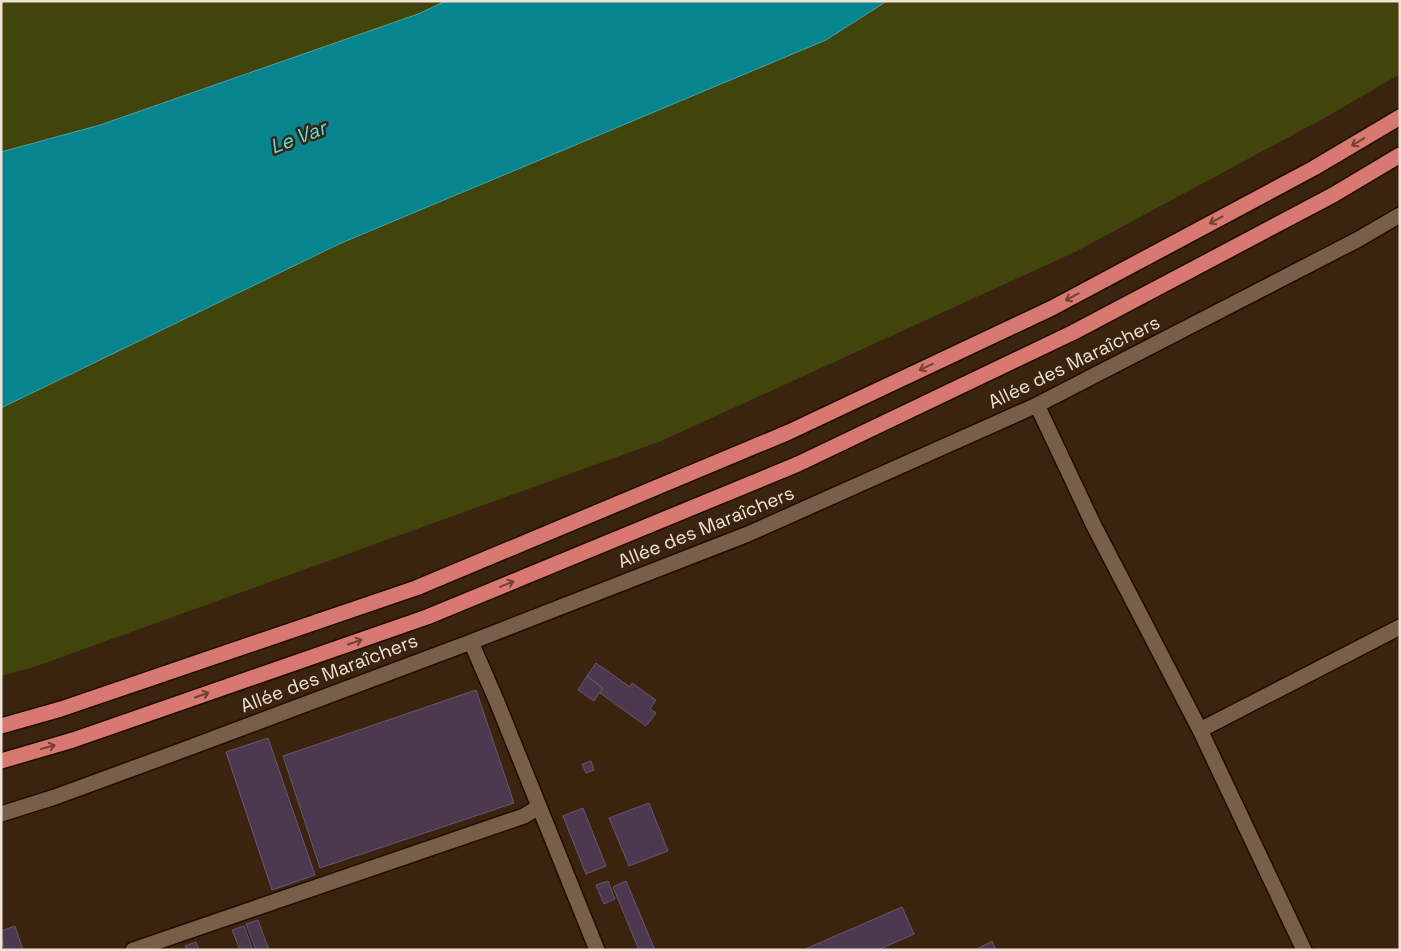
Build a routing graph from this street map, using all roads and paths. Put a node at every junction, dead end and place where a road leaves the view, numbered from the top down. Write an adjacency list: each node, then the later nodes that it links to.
1 (1400, 117): 7 (highway, one-way to 7)
2 (1400, 155): 9 (highway, one-way to 2)
3 (1400, 215): 4 (street, Allée des Maraîchers)
4 (1037, 405): 6 (street, Allée des Maraîchers); 8 (street)
5 (1400, 627): 8 (street)
6 (471, 642): 10 (street); 11 (street, Allée des Maraîchers)
7 (1, 726)
8 (1200, 730): 14 (street)
9 (1, 761)
10 (539, 807): 12 (street); 13 (street)
11 (1, 814)
12 (133, 950)
13 (597, 950)
14 (1304, 950)

